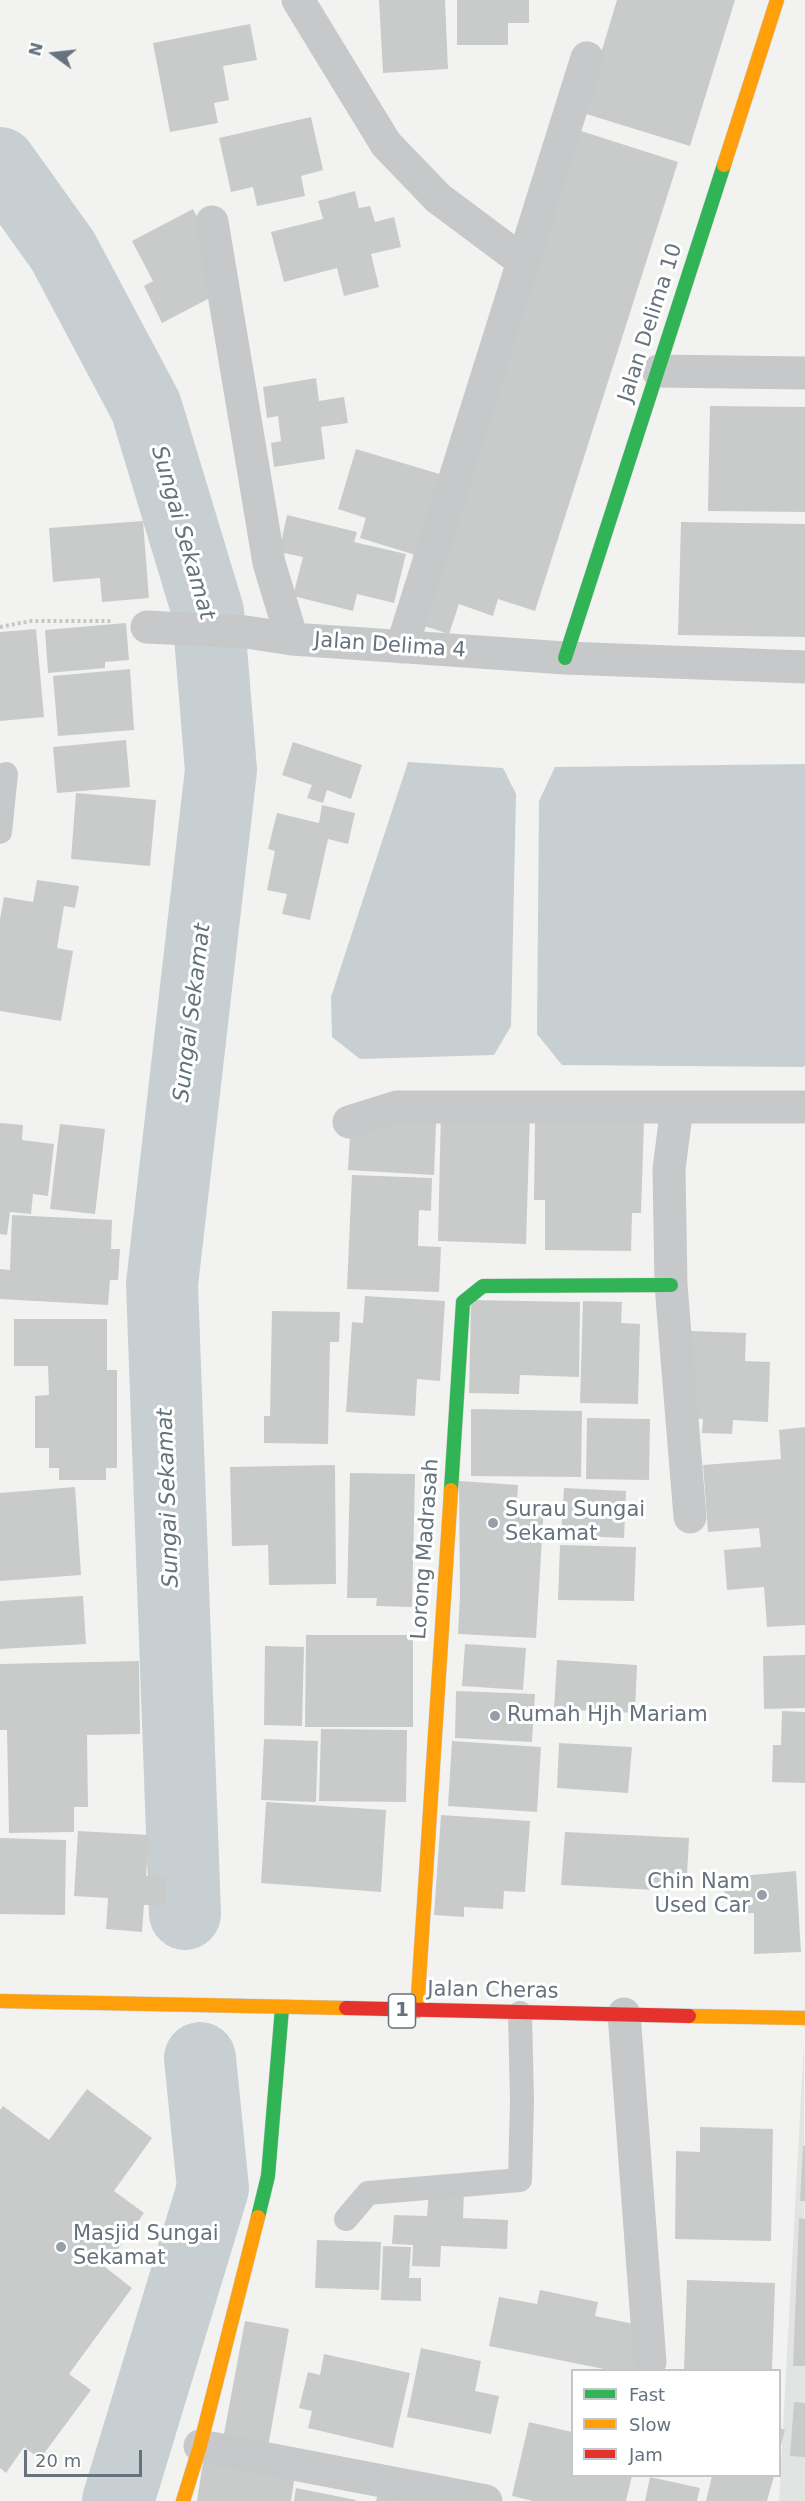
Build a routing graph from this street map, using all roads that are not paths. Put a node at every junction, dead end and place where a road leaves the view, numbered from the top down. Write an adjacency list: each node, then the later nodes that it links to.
1 (298, 0): 5 (street)
2 (777, 0): 6 (street, Jalan Delima 10)
3 (587, 58): 5 (street)
4 (212, 222): 9 (street, Jalan Delima 4)
5 (521, 260): 10 (street)
6 (658, 371): 7 (street); 11 (street, Jalan Delima 10)
7 (805, 373)
8 (147, 627): 9 (street)
9 (292, 639): 10 (street, Jalan Delima 4)
10 (402, 647): 11 (street, Jalan Delima 4)
11 (565, 658): 12 (street, Jalan Delima 4)
12 (805, 667)
13 (6, 774): 14 (lane)
14 (0, 832)
15 (677, 1107): 16 (street); 17 (street); 18 (street)
16 (805, 1107)
17 (349, 1122)
18 (670, 1285): 19 (street); 22 (street, Lorong Madrasah)
19 (690, 1517)
20 (0, 2001): 21 (street, Jalan Cheras / 1)
21 (282, 2008): 22 (street, Jalan Cheras / 1); 28 (street)
22 (417, 2011): 23 (street, Jalan Cheras / 1)
23 (520, 2013): 24 (street, Jalan Cheras / 1); 26 (lane)
24 (624, 2014): 25 (street, Jalan Cheras / 1); 27 (street)
25 (805, 2018)
26 (346, 2219)
27 (650, 2362)
28 (200, 2446): 29 (street); 30 (street)
29 (183, 2501)
30 (486, 2501)

